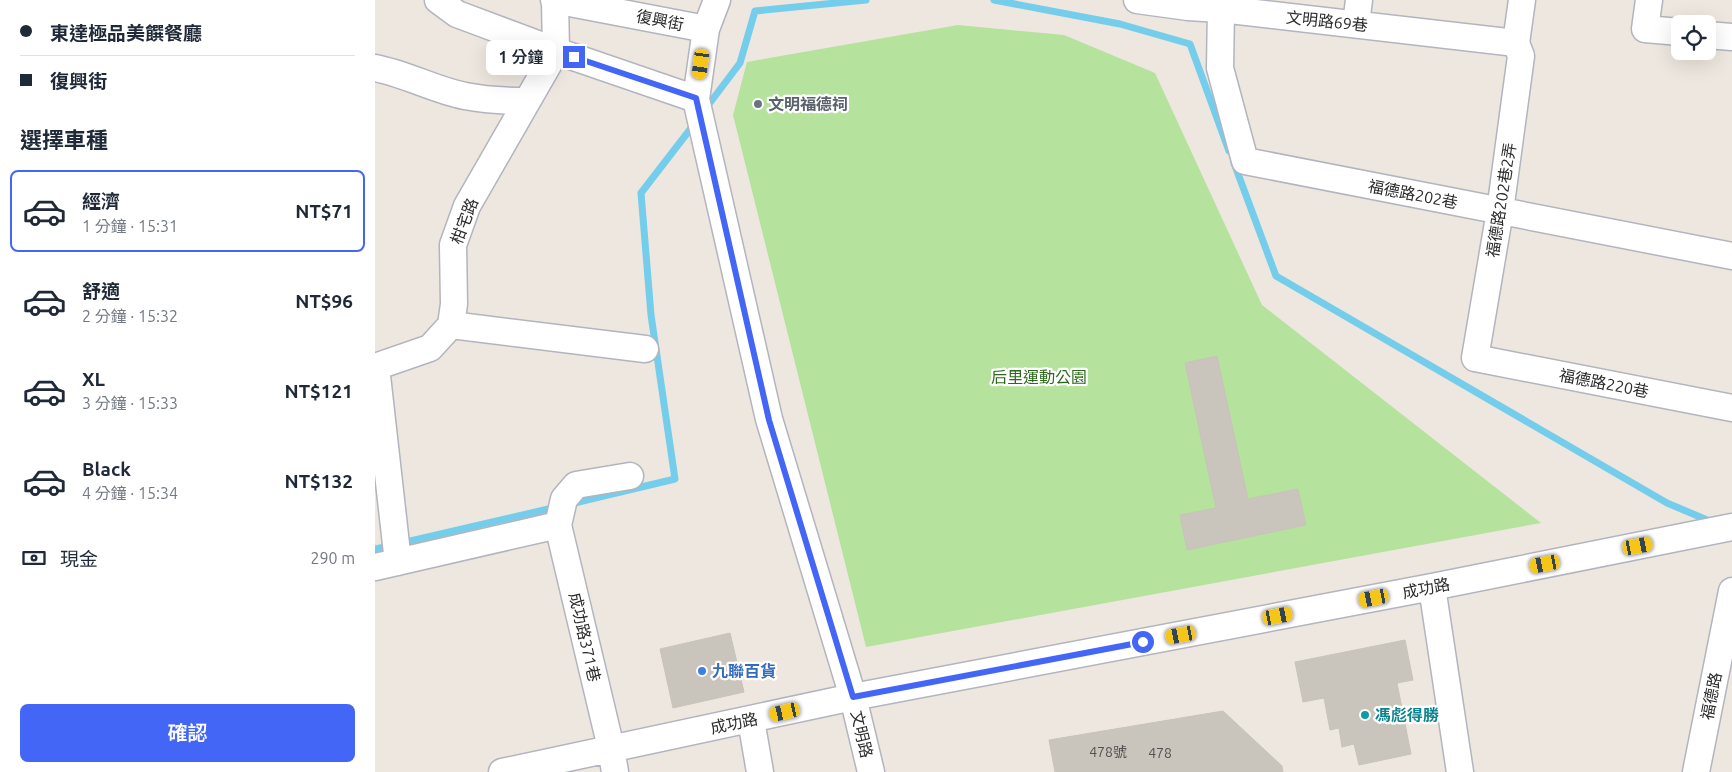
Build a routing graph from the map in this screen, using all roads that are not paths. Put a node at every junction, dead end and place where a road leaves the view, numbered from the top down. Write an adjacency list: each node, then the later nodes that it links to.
1 (439, 0): 15 (street)
2 (555, 0): 10 (street, 復興街); 15 (street)
3 (717, 0): 10 (street, 文明路)
4 (1137, 0): 7 (street, 文明路69巷)
5 (1523, 0): 14 (street, 福德路202巷2弄)
6 (1649, 0): 11 (street)
7 (1188, 4): 8 (street, 文明路69巷)
8 (1221, 9): 9 (street, 文明路69巷); 19 (street, 福德路202巷)
9 (1357, 12): 14 (street, 文明路69巷)
10 (706, 29): 17 (street, 文明路)
11 (1671, 31)
12 (1716, 35): 13 (street)
13 (1732, 37)
14 (1516, 43): 19 (street, 福德路202巷2弄)
15 (556, 51): 17 (street); 18 (street, 柑宅路)
16 (375, 68): 18 (street)
17 (696, 98): 33 (street, 文明路)
18 (527, 101): 21 (street, 柑宅路)
19 (1500, 212): 20 (street, 福德路202巷); 23 (street, 福德路202巷2弄)
20 (1732, 256)
21 (451, 325): 22 (street); 24 (street)
22 (645, 349)
23 (1475, 358): 25 (street, 福德路220巷)
24 (376, 367): 29 (street)
25 (1732, 408)
26 (631, 476): 27 (street)
27 (558, 526): 30 (street); 35 (street, 成功路371巷)
28 (1732, 527): 31 (street, 成功路)
29 (385, 536): 30 (street)
30 (387, 564)
31 (1432, 587): 33 (street, 成功路); 39 (street)
32 (1732, 591): 40 (street, 福德路)
33 (853, 697): 34 (street, 成功路); 38 (street, 文明路)
34 (751, 720): 35 (street, 成功路); 37 (street)
35 (613, 760): 36 (street, 成功路)
36 (502, 772)
37 (760, 772)
38 (871, 772)
39 (1460, 772)
40 (1696, 772)

